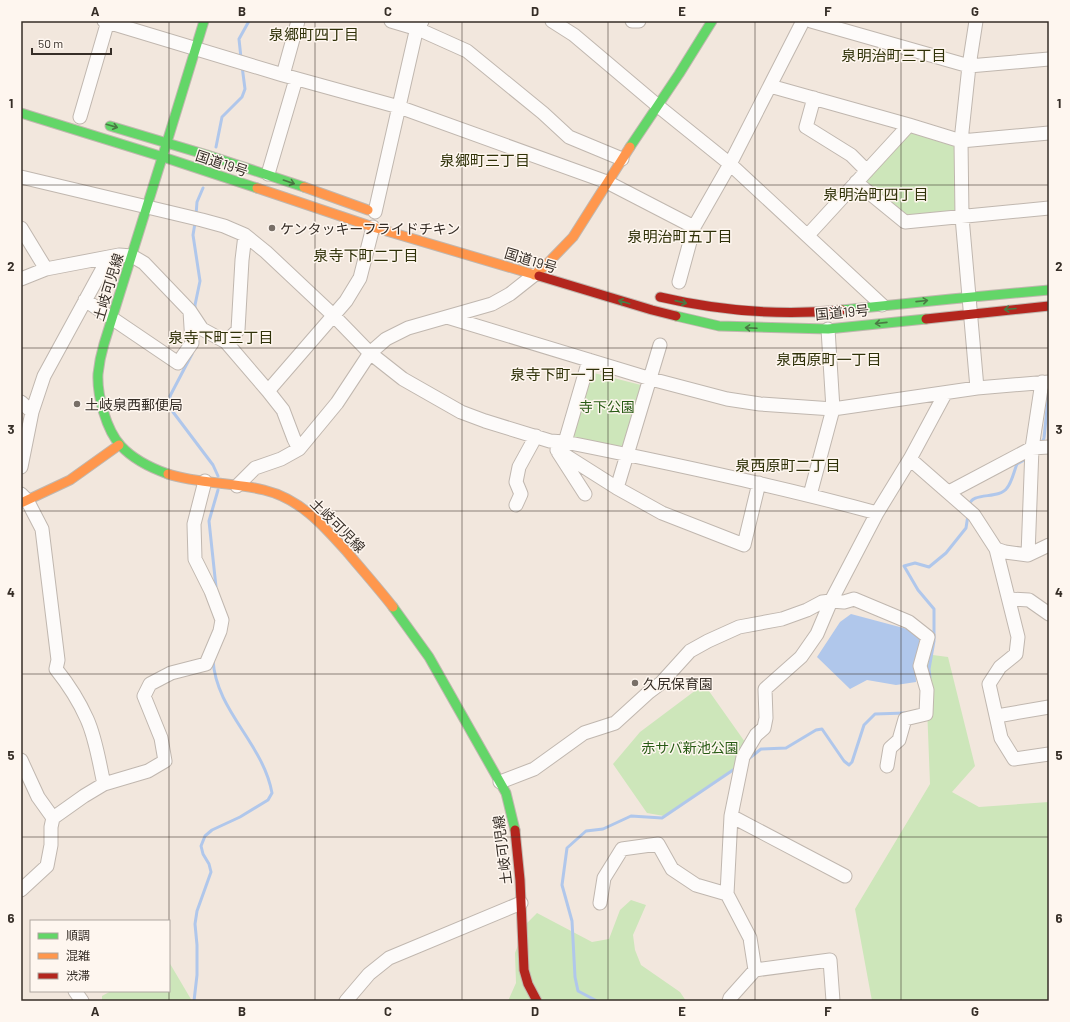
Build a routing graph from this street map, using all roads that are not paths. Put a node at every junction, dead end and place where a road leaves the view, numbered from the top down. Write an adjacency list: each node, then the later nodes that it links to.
1 (107, 21): 13 (street); 22 (street)
2 (204, 21): 13 (main road, 土岐可児線)
3 (298, 21): 16 (street)
4 (391, 21): 12 (street)
5 (632, 21): 6 (street)
6 (639, 21)
7 (712, 21): 20 (main road)
8 (803, 21): 18 (street)
9 (811, 21): 15 (street)
10 (976, 21): 15 (street)
11 (561, 23): 20 (street)
12 (420, 25): 21 (street); 30 (street)
13 (195, 48): 16 (street); 28 (main road, 土岐可児線)
14 (1049, 59): 15 (street)
15 (969, 66): 27 (street)
16 (283, 75): 17 (street)
17 (296, 78): 21 (street); 33 (street)
18 (770, 86): 19 (street); 31 (street)
19 (814, 98): 25 (street); 32 (street)
20 (658, 106): 30 (main road); 31 (street)
21 (399, 107): 35 (street); 39 (street)
22 (80, 117)
23 (22, 118): 29 (main road, 国道19号)
24 (102, 124): 28 (main road, 国道19号, one-way to 28)
25 (909, 125): 27 (street); 32 (street)
26 (1049, 133): 27 (street)
27 (961, 141): 40 (street)
28 (167, 142): 29 (main road, 土岐可児線); 33 (main road, 国道19号)
29 (163, 157): 37 (main road, 土岐可児線); 41 (main road, 国道19号)
30 (622, 158): 35 (main road)
31 (730, 164): 42 (street); 45 (street)
32 (867, 171): 36 (street)
33 (268, 174): 39 (main road, 国道19号, one-way to 39)
34 (21, 177): 37 (street)
35 (607, 182): 42 (street); 48 (main road)
36 (856, 182): 40 (street); 45 (street)
37 (149, 208): 44 (street); 46 (main road, 土岐可児線)
38 (1049, 208): 40 (street)
39 (379, 214)
40 (962, 217): 54 (street)
41 (374, 227): 48 (main road, 国道19号); 60 (street)
42 (694, 227): 51 (street)
43 (21, 228): 49 (street)
44 (244, 235): 60 (street); 64 (street)
45 (808, 235): 56 (street)
46 (132, 256): 47 (street); 58 (street); 62 (main road, 土岐可児線)
47 (109, 257): 49 (street); 55 (street)
48 (543, 268): 61 (street); 63 (main road, 国道19号, one-way to 48)
49 (46, 270): 50 (street)
50 (21, 278)
51 (679, 282)
52 (1049, 290): 54 (main road, 国道19号)
53 (649, 294): 56 (main road, 国道19号, one-way to 56)
54 (968, 296): 56 (main road, 国道19号, one-way to 54); 59 (street)
55 (85, 300): 62 (street); 75 (street)
56 (882, 305)
57 (1049, 306): 59 (main road, 国道19号, one-way to 59)
58 (190, 310): 62 (street); 64 (street)
59 (971, 313): 63 (main road, 国道19号, one-way to 63); 70 (street)
60 (333, 315): 66 (street); 71 (street)
61 (447, 317): 66 (street); 67 (street)
62 (112, 319): 78 (main road, 土岐可児線)
63 (828, 329): 74 (street)
64 (226, 342): 71 (street)
65 (660, 345): 68 (street)
66 (370, 353): 76 (street); 81 (street)
67 (589, 360): 68 (street); 77 (street)
68 (651, 379): 74 (street); 82 (street)
69 (1046, 382): 70 (street); 80 (street)
70 (977, 388): 72 (street)
71 (268, 391): 81 (street)
72 (945, 394): 74 (street); 83 (street)
73 (21, 402): 75 (street)
74 (833, 409): 91 (street)
75 (32, 412): 84 (street)
76 (536, 436): 77 (street); 93 (street)
77 (557, 444): 82 (street); 88 (street); 90 (street)
78 (120, 445): 85 (main road, 土岐可児線); 92 (main road)
79 (1049, 447): 80 (street)
80 (1032, 448): 89 (street); 97 (street)
81 (299, 449): 87 (street)
82 (628, 454): 86 (street); 88 (street)
83 (910, 459): 89 (street); 94 (street)
84 (21, 467)
85 (207, 481): 87 (main road, 土岐可児線); 107 (street)
86 (758, 483): 88 (street); 91 (street)
87 (233, 485): 106 (main road, 土岐可児線)
88 (617, 488)
89 (949, 492): 96 (street)
90 (585, 494)
91 (810, 495): 94 (street)
92 (23, 499): 107 (street)
93 (516, 505)
94 (877, 513): 99 (street)
95 (1049, 545): 97 (street)
96 (996, 549): 97 (street); 98 (street)
97 (1028, 555)
98 (1009, 599): 100 (street); 102 (street)
99 (831, 601): 105 (street); 106 (street); 108 (street)
100 (1049, 614)
101 (1049, 707): 102 (street)
102 (997, 716): 103 (street)
103 (1049, 754)
104 (21, 760): 109 (street)
105 (887, 766)
106 (500, 782): 113 (main road, 土岐可児線)
107 (104, 784): 109 (street)
108 (731, 816): 110 (street); 112 (street)
109 (53, 818): 111 (street)
110 (845, 876)
111 (21, 890)
112 (727, 894): 114 (street); 115 (street)
113 (521, 903): 118 (street); 119 (main road, 土岐可児線)
114 (600, 903)
115 (755, 970): 120 (street); 121 (street)
116 (76, 992): 117 (street)
117 (82, 1001)
118 (346, 1001)
119 (537, 1001)
120 (729, 1001)
121 (832, 1001)

